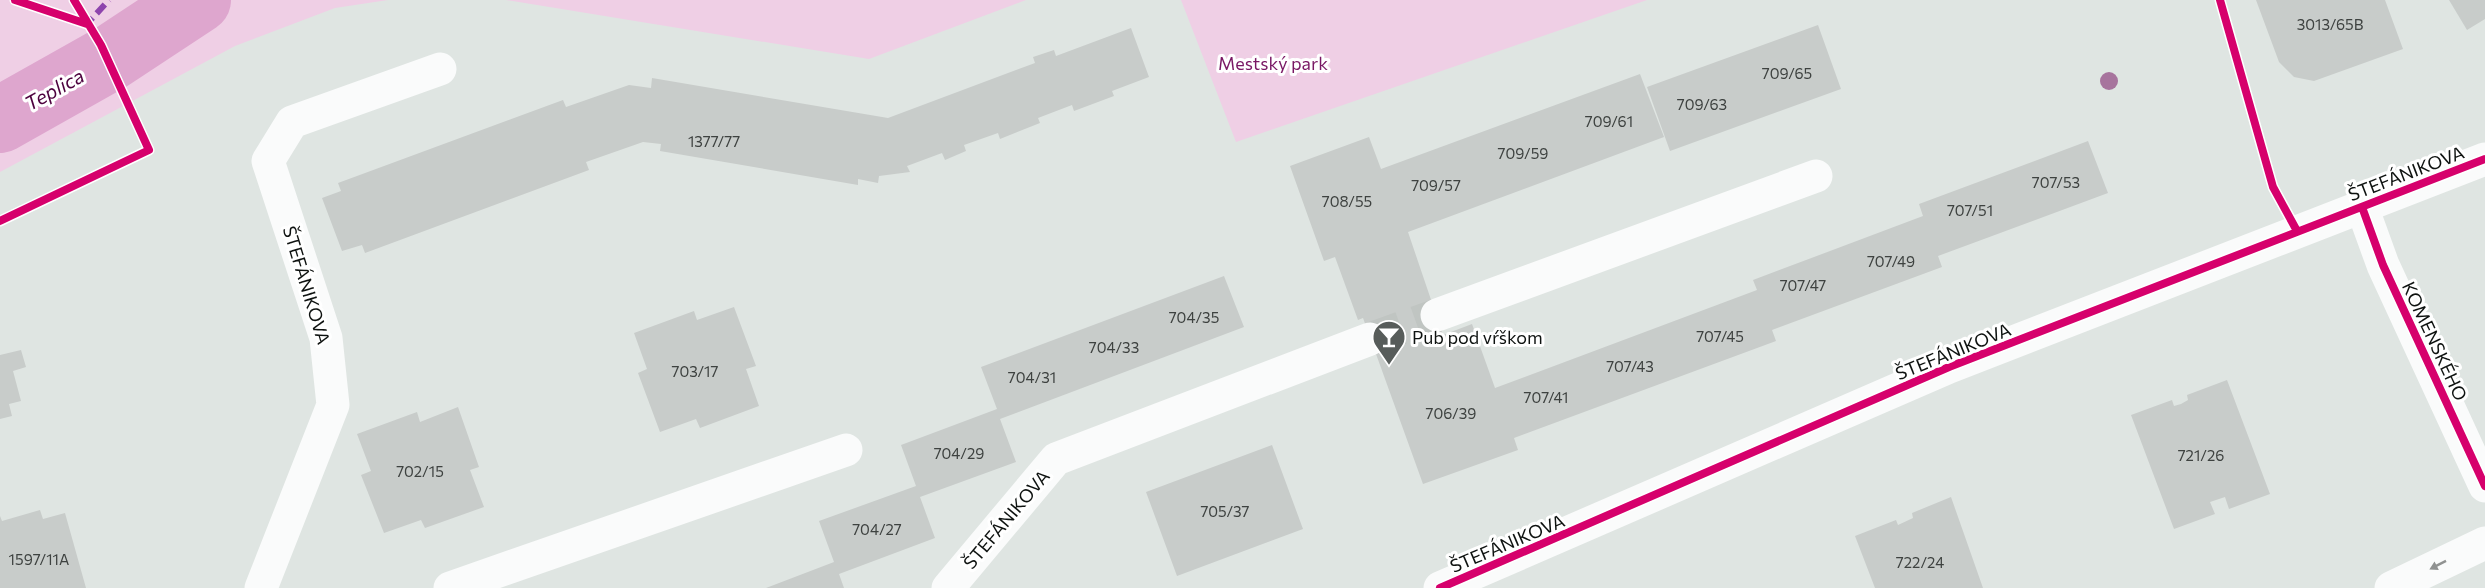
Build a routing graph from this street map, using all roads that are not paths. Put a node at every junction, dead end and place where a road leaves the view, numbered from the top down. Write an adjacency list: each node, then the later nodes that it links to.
1 (440, 69): 10 (street, ŠTEFÁNIKOVA)
2 (2485, 159): 4 (street, ŠTEFÁNIKOVA)
3 (1816, 176): 5 (street)
4 (2362, 207): 8 (street, KOMENSKÉHO); 13 (street, ŠTEFÁNIKOVA)
5 (1437, 315)
6 (1370, 339): 12 (street, ŠTEFÁNIKOVA)
7 (846, 450): 11 (street)
8 (2485, 486)
9 (2485, 543): 14 (street, one-way to 14)
10 (261, 588)
11 (450, 588)
12 (948, 588)
13 (1440, 588)
14 (2391, 588)

